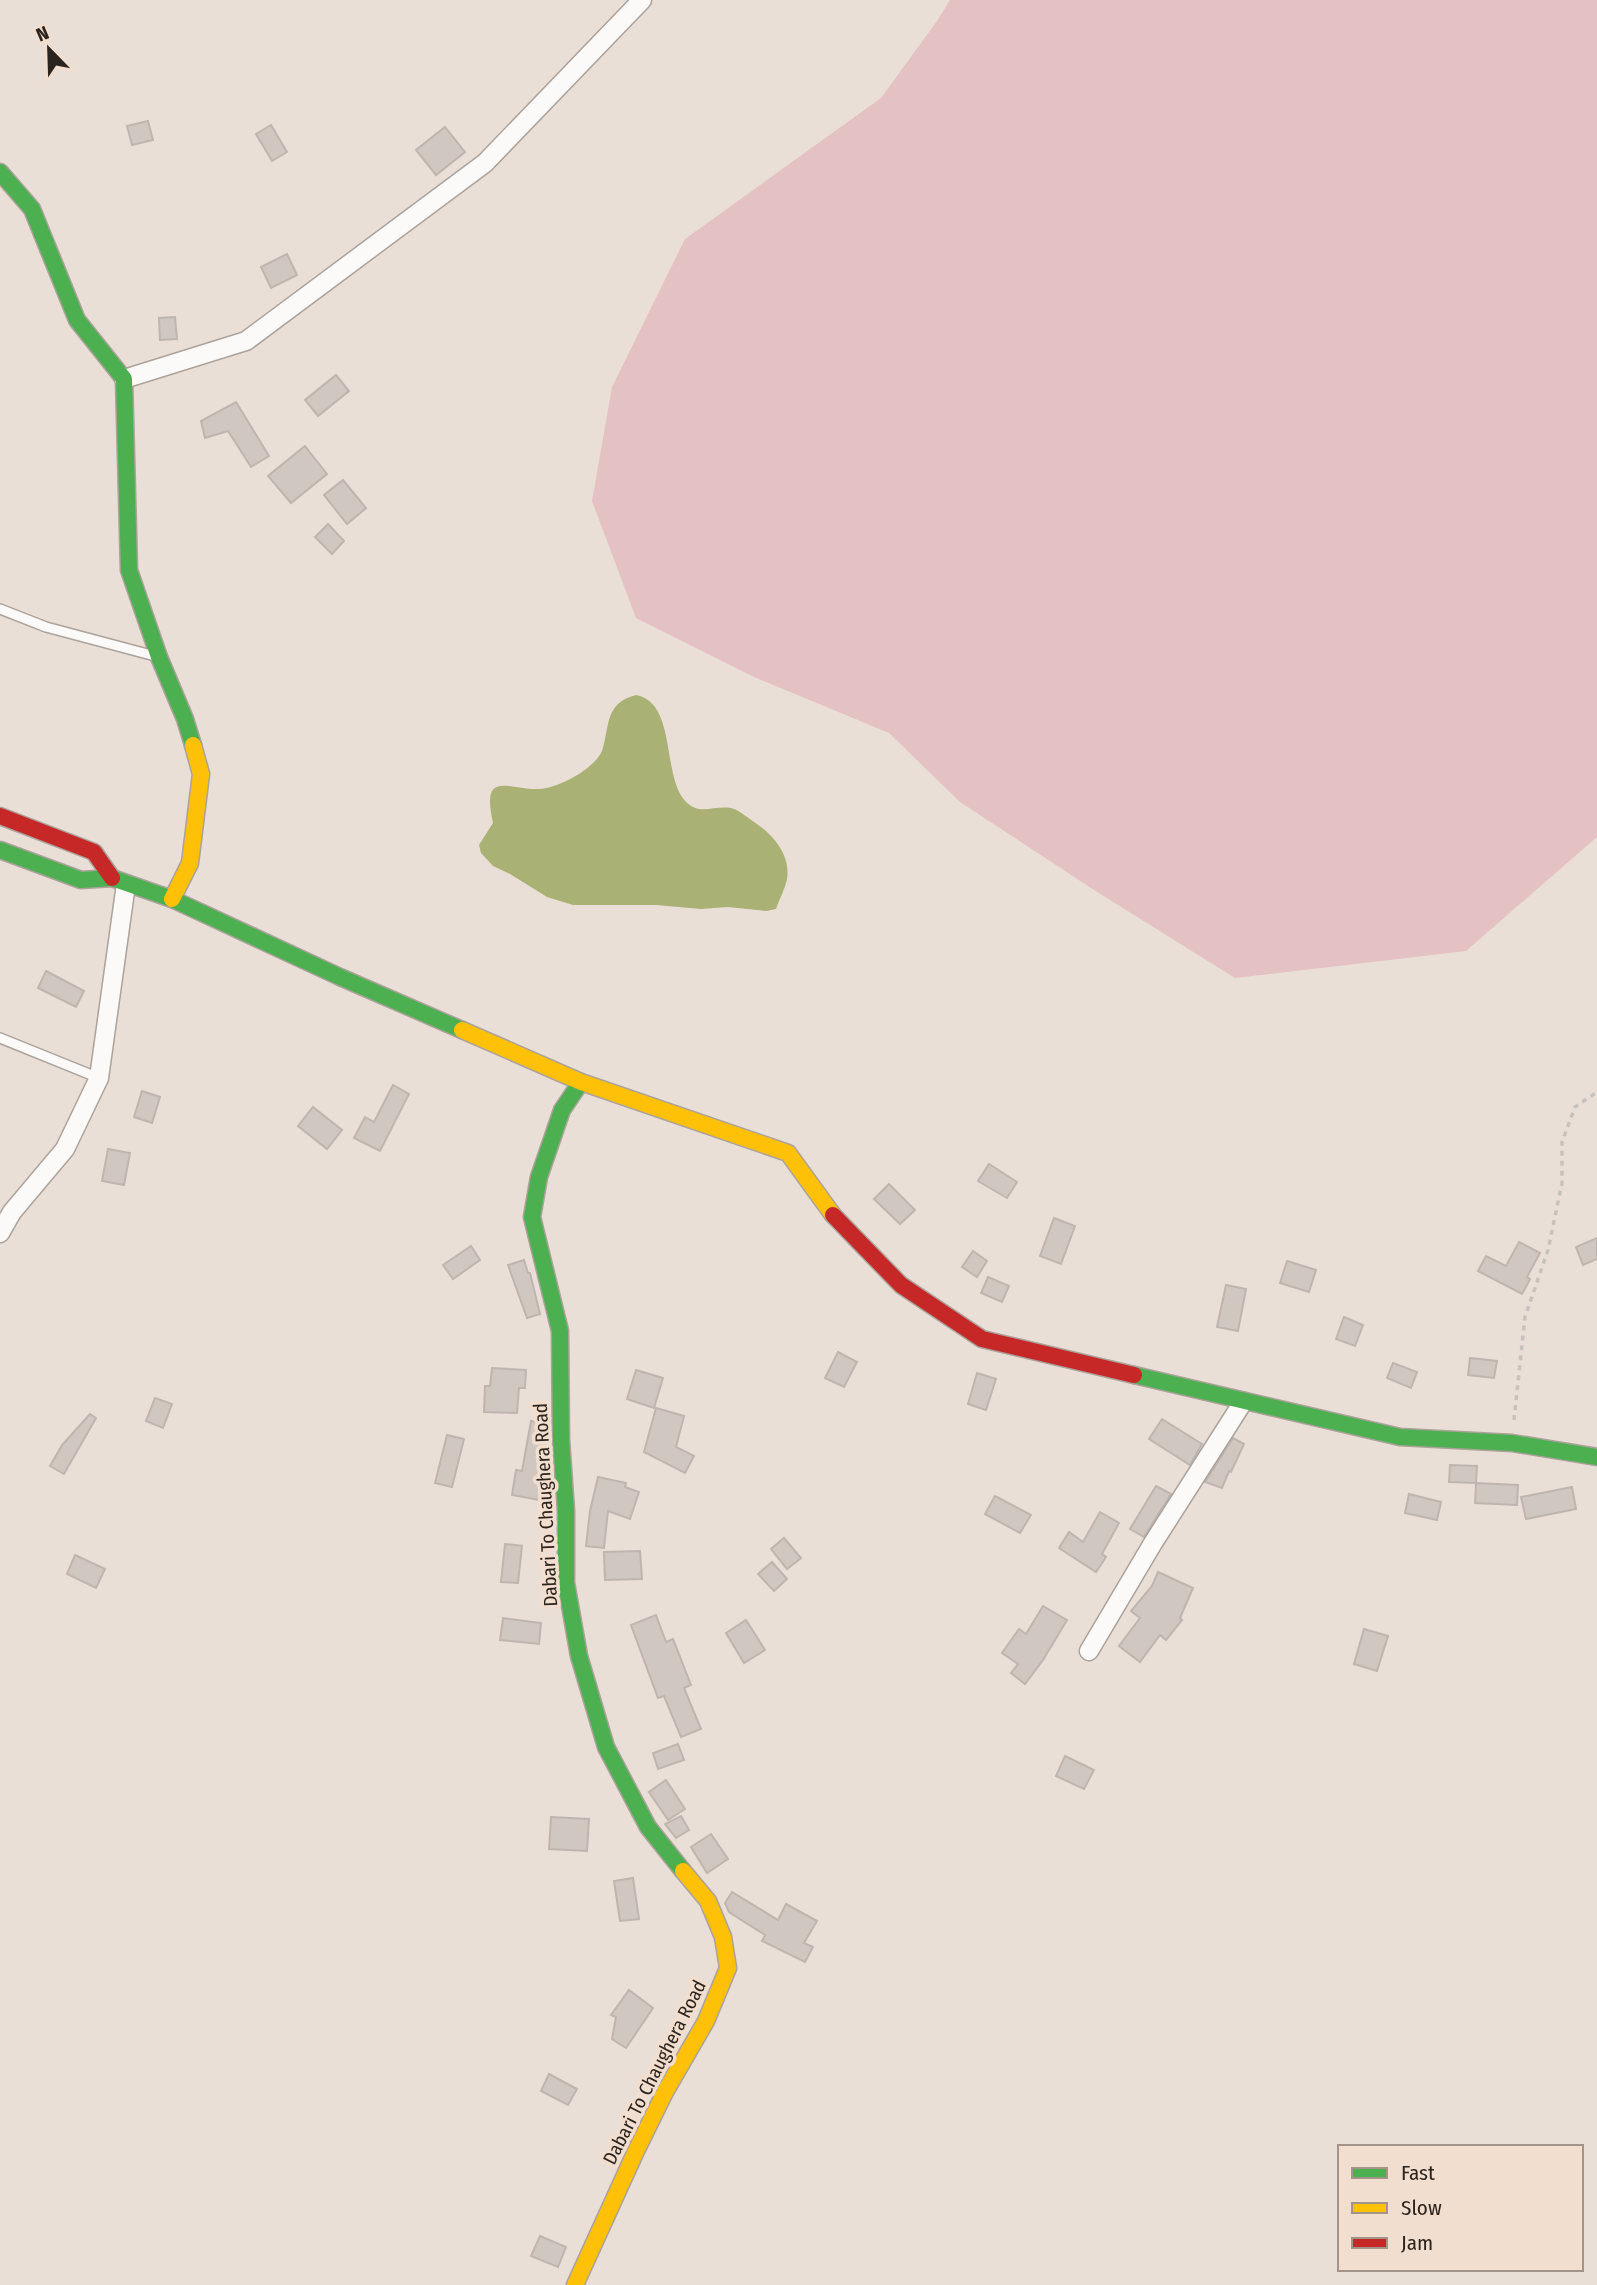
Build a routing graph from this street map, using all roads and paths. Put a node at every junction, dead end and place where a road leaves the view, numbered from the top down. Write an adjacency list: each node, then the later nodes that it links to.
1 (642, 0): 3 (street)
2 (0, 173): 3 (street)
3 (124, 379): 5 (street)
4 (0, 609): 5 (lane)
5 (159, 657): 9 (street)
6 (0, 816): 8 (street)
7 (0, 850): 8 (street)
8 (119, 881): 9 (street); 11 (street)
9 (172, 900): 12 (street)
10 (0, 1038): 11 (lane)
11 (99, 1078): 14 (street)
12 (581, 1082): 16 (street); 20 (street, Dabari To Chaughera Road)
13 (1597, 1092): 17 (path)
14 (6, 1210): 15 (street)
15 (0, 1233)
16 (1243, 1402): 17 (street); 19 (street)
17 (1512, 1443): 18 (street)
18 (1597, 1457)
19 (1089, 1651)
20 (575, 2285)

